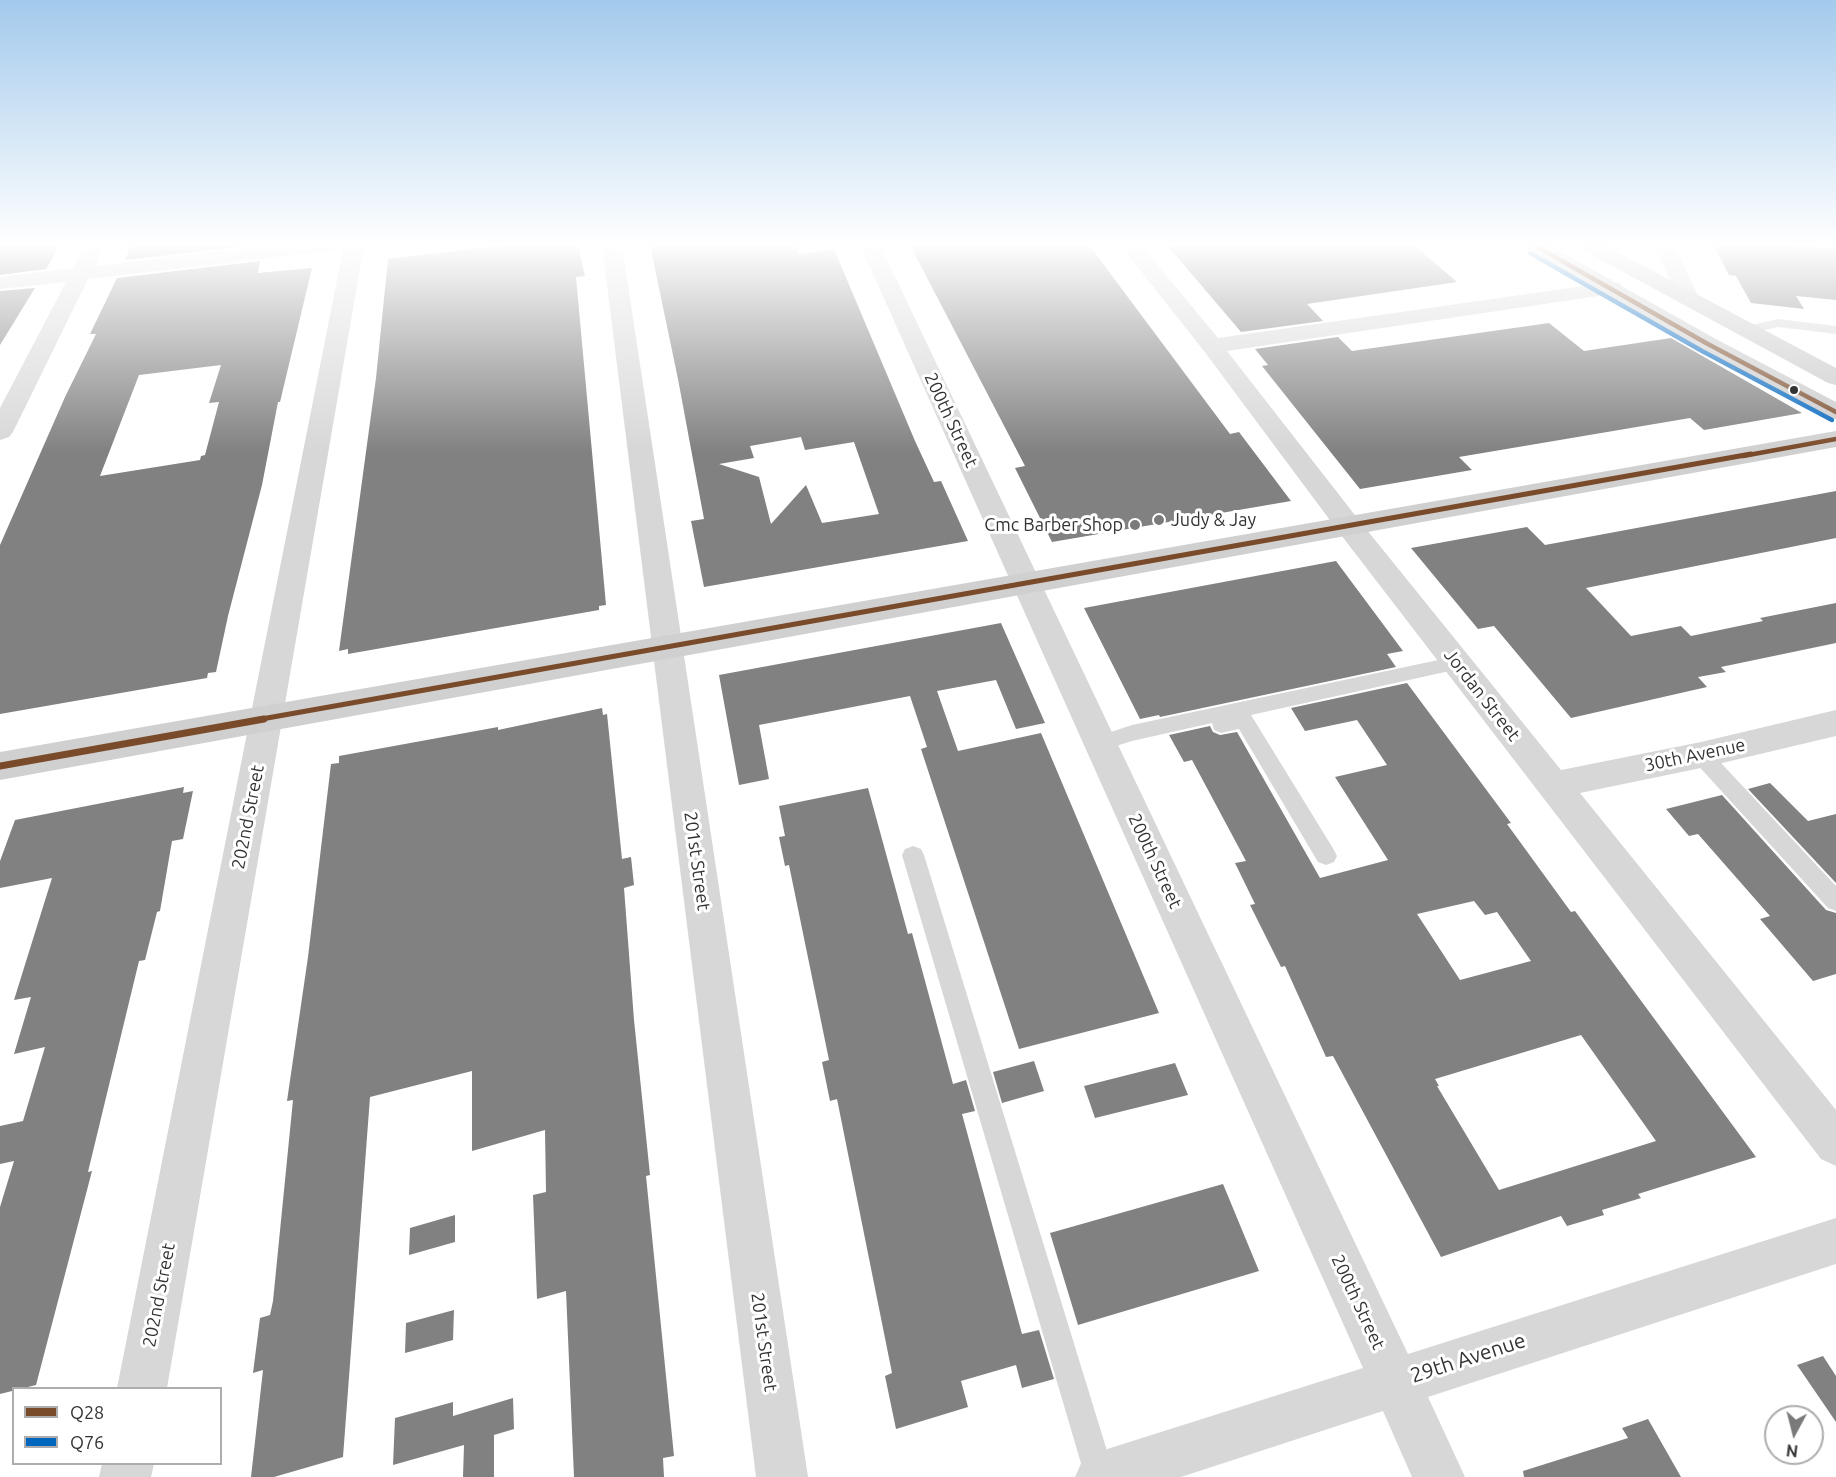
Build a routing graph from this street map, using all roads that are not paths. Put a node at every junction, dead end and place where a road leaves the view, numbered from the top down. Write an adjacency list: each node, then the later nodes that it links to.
1 (61, 314): 14 (street)
2 (341, 314): 20 (street, 202nd Street)
3 (621, 314): 18 (street, 201st Street)
4 (902, 314): 17 (street, 200th Street)
5 (1186, 314): 11 (street, Jordan Street)
6 (1433, 314): 11 (street)
7 (1657, 314): 13 (main road)
8 (1718, 314): 9 (main road)
9 (1748, 330): 10 (lane); 12 (main road)
10 (1836, 330)
11 (1212, 346): 16 (street, Jordan Street)
12 (1836, 378)
13 (1836, 412)
14 (0, 432)
15 (1836, 439): 16 (street)
16 (1348, 525): 17 (street); 19 (street, Jordan Street)
17 (1026, 582): 18 (street); 22 (street, 200th Street)
18 (667, 647): 20 (street); 33 (street, 201st Street)
19 (1457, 663): 22 (lane); 25 (street, Jordan Street)
20 (266, 718): 24 (street); 32 (street, 202nd Street)
21 (1836, 723): 23 (street, 30th Avenue)
22 (1102, 747): 27 (lane); 31 (street, 200th Street)
23 (1701, 755): 25 (street, 30th Avenue); 28 (lane)
24 (0, 766)
25 (1553, 785): 29 (street, Jordan Street)
26 (913, 855): 34 (lane)
27 (1326, 856)
28 (1836, 901)
29 (1836, 1144)
30 (1836, 1241): 31 (street, 29th Avenue)
31 (1395, 1381): 34 (street, 29th Avenue); 35 (street, 200th Street)
32 (142, 1387)
33 (782, 1477)
34 (1101, 1477)
35 (1439, 1477)

